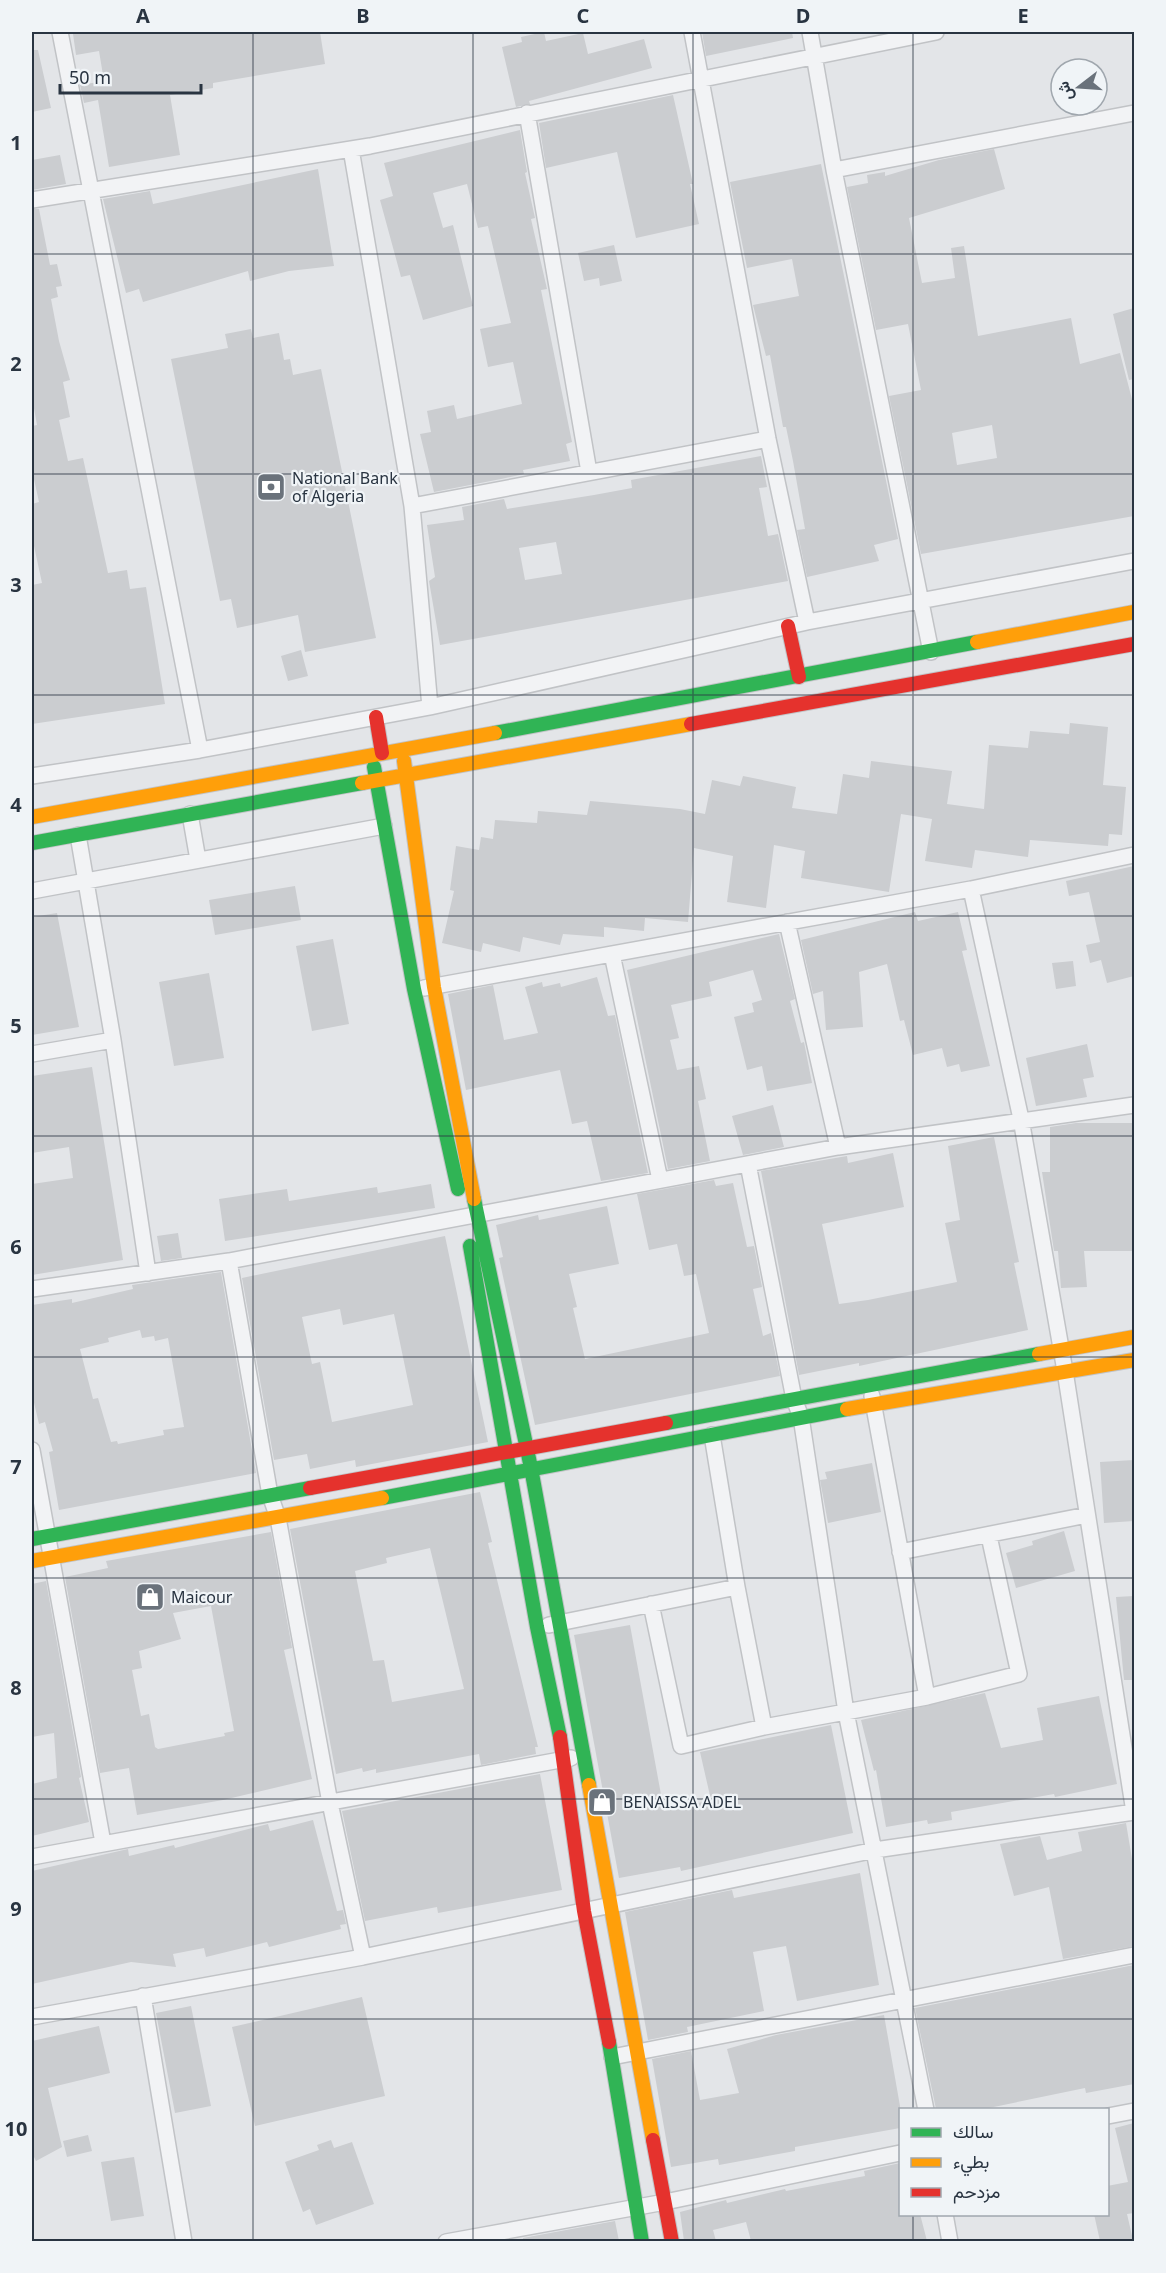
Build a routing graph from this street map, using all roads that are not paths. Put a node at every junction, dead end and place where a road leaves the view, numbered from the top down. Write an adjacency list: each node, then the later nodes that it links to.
1 (60, 32): 11 (street)
2 (692, 32): 6 (street)
3 (810, 32): 5 (street)
4 (936, 32): 5 (street)
5 (815, 55): 6 (street); 10 (street)
6 (699, 79): 7 (street); 13 (street)
7 (527, 113): 9 (street); 14 (street)
8 (1134, 113): 10 (street)
9 (351, 149): 11 (street); 15 (street)
10 (834, 170): 17 (street)
11 (91, 190): 12 (street); 26 (street)
12 (32, 200)
13 (768, 439): 14 (street); 18 (street)
14 (589, 472): 15 (street)
15 (412, 506): 23 (street)
16 (1134, 561): 17 (street)
17 (922, 601): 18 (street); 21 (street)
18 (807, 622): 19 (street)
19 (788, 626): 22 (main road); 23 (street)
20 (1131, 633): 21 (main road); 28 (main road)
21 (931, 652): 22 (main road)
22 (799, 677): 25 (main road)
23 (430, 707): 24 (street)
24 (376, 717): 26 (street); 27 (main road)
25 (402, 749): 27 (main road); 28 (main road)
26 (200, 750): 29 (street)
27 (377, 754): 30 (main road); 32 (main road)
28 (406, 775): 30 (main road); 43 (main road)
29 (32, 776)
30 (376, 782): 31 (main road); 33 (main road)
31 (189, 814): 34 (main road); 37 (street)
32 (32, 817)
33 (384, 826): 37 (street); 44 (main road)
34 (78, 835): 35 (main road); 38 (street)
35 (32, 843)
36 (1134, 855): 39 (street)
37 (198, 860): 38 (street)
38 (87, 881): 40 (street); 45 (street)
39 (971, 889): 41 (street); 48 (street)
40 (32, 891)
41 (787, 922): 42 (street); 49 (street)
42 (612, 954): 43 (street); 51 (street)
43 (434, 987): 44 (street); 52 (main road)
44 (414, 989): 52 (main road)
45 (113, 1040): 46 (street); 54 (street)
46 (32, 1054)
47 (1134, 1105): 48 (street)
48 (1021, 1119): 49 (street); 57 (street)
49 (838, 1147): 50 (street)
50 (748, 1164): 51 (street); 61 (street)
51 (660, 1180): 52 (street)
52 (471, 1216): 53 (street); 66 (main road); 67 (main road)
53 (229, 1261): 54 (street); 70 (street)
54 (148, 1274): 55 (street)
55 (32, 1289)
56 (1134, 1337): 57 (main road)
57 (1061, 1350): 59 (street); 60 (main road)
58 (1134, 1360): 59 (main road)
59 (1065, 1371): 62 (main road); 71 (street)
60 (871, 1385): 61 (main road); 62 (street)
61 (794, 1398): 63 (street); 66 (main road)
62 (873, 1405): 63 (main road); 76 (street)
63 (801, 1417): 64 (main road); 84 (street)
64 (712, 1434): 68 (main road); 79 (street)
65 (32, 1450): 73 (street)
66 (527, 1450): 67 (main road); 68 (main road)
67 (507, 1454): 69 (main road); 70 (main road)
68 (531, 1468): 69 (main road); 81 (main road)
69 (512, 1473): 72 (main road); 82 (main road)
70 (270, 1495): 72 (street); 73 (main road)
71 (1087, 1515): 74 (street); 89 (street)
72 (278, 1518): 77 (main road); 88 (street)
73 (47, 1536): 75 (main road); 77 (street)
74 (989, 1536): 76 (street); 83 (street)
75 (32, 1539)
76 (900, 1552): 83 (street)
77 (51, 1558): 78 (main road); 90 (street)
78 (32, 1561)
79 (737, 1587): 80 (street); 85 (street)
80 (651, 1604): 81 (street); 85 (street)
81 (558, 1623): 82 (street); 86 (main road)
82 (537, 1627): 87 (main road)
83 (927, 1697): 84 (street)
84 (846, 1712): 85 (street); 91 (street)
85 (764, 1727)
86 (584, 1755): 87 (street); 93 (main road)
87 (564, 1759): 88 (street); 94 (main road)
88 (330, 1803): 90 (street); 96 (street)
89 (1134, 1812): 91 (street)
90 (103, 1843): 92 (street)
91 (875, 1850): 93 (street); 98 (street)
92 (32, 1857)
93 (611, 1904): 94 (street); 100 (main road)
94 (584, 1911): 96 (street); 101 (main road)
95 (1134, 1955): 98 (street)
96 (363, 1957): 97 (street)
97 (143, 1996): 99 (street); 109 (street)
98 (904, 2001): 100 (street); 102 (street)
99 (32, 2016)
100 (636, 2051): 101 (street); 106 (main road)
101 (612, 2057): 107 (main road)
102 (926, 2108)
103 (1134, 2111): 104 (street)
104 (1109, 2116)
105 (899, 2153): 106 (street)
106 (665, 2202): 107 (street); 112 (main road)
107 (635, 2206): 110 (street); 111 (main road)
108 (945, 2216): 113 (street)
109 (184, 2241)
110 (446, 2241)
111 (642, 2241)
112 (672, 2241)
113 (950, 2241)

